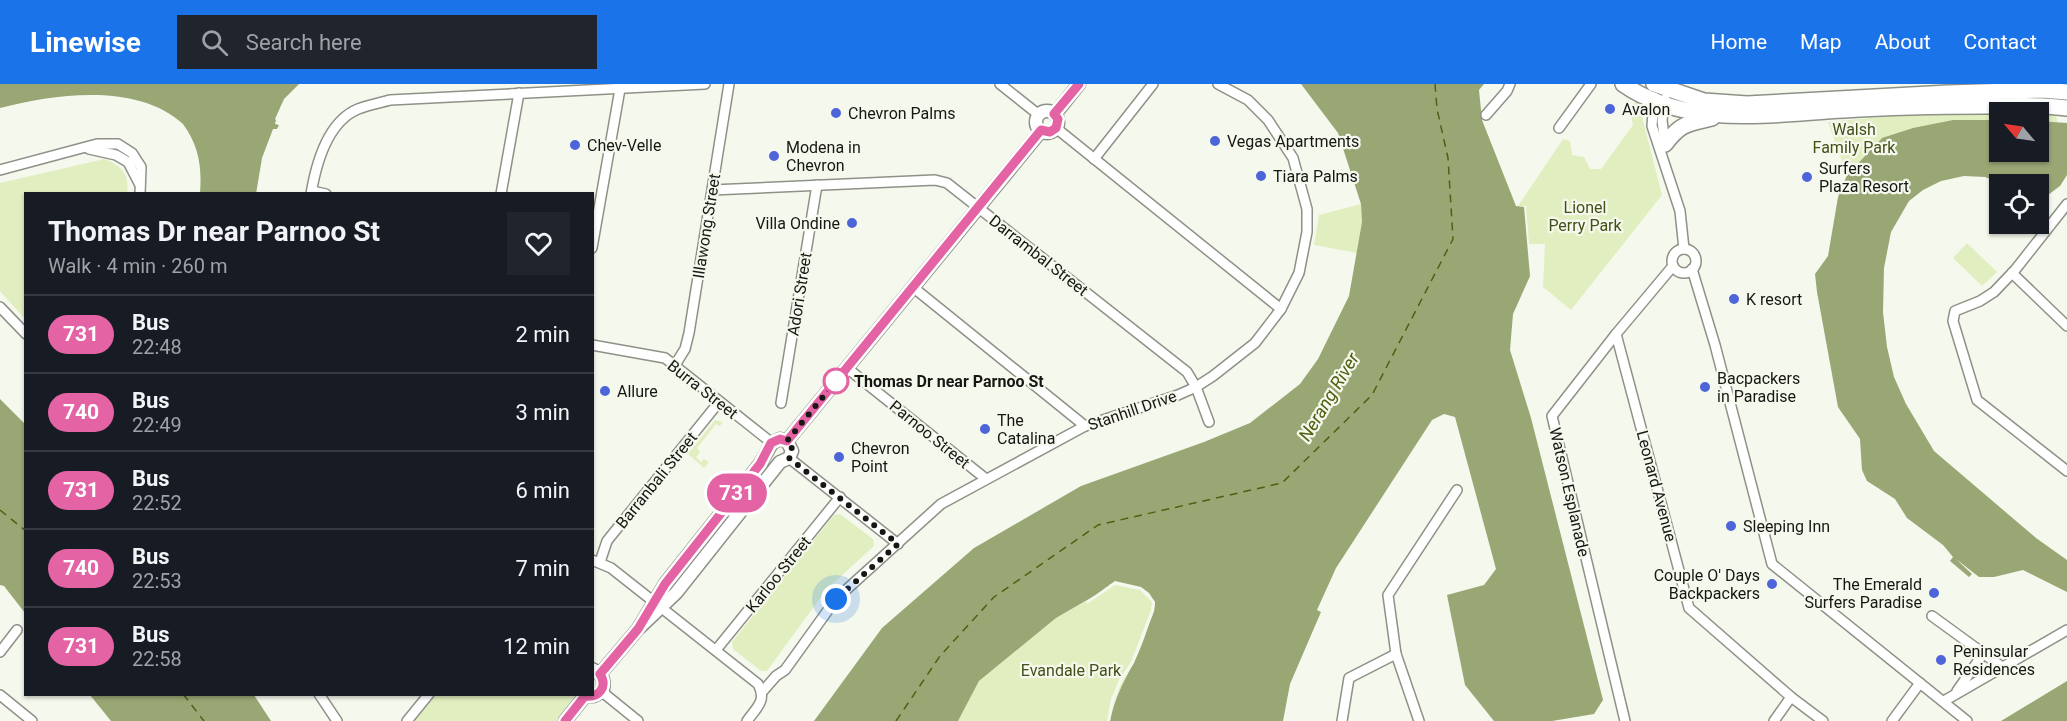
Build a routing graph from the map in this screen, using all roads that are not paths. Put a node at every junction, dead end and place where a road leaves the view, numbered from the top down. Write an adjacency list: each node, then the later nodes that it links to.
1 (705, 84): 10 (street)
2 (729, 84): 28 (street, Illawong Street)
3 (999, 84): 16 (street)
4 (1079, 84): 15 (main road)
5 (1153, 84): 23 (street)
6 (1218, 84): 40 (street, Stanhill Drive)
7 (1510, 84): 17 (street)
8 (1591, 84): 20 (street)
9 (1623, 84): 11 (highway)
10 (620, 88): 13 (street); 33 (street)
11 (1661, 90): 12 (highway); 18 (highway); 22 (street); 25 (street)
12 (2067, 92)
13 (519, 93): 29 (street); 30 (street)
14 (2067, 108): 18 (highway)
15 (1054, 114): 16 (main road); 19 (main road)
16 (1039, 115): 21 (main road)
17 (1486, 115)
18 (1727, 115): 22 (highway)
19 (1056, 128): 21 (main road); 23 (street)
20 (1559, 128)
21 (1041, 130): 32 (main road)
22 (1665, 144): 25 (street)
23 (1094, 159): 40 (street)
24 (0, 170): 27 (street)
25 (1668, 171): 34 (street)
26 (817, 185): 28 (street, Darrambal Street); 32 (street, Darrambal Street); 49 (street, Adori Street)
27 (140, 190)
28 (712, 190): 45 (street, Illawong Street)
29 (311, 192)
30 (501, 192)
31 (2067, 204): 37 (street)
32 (978, 207): 38 (main road); 47 (street, Darrambal Street)
33 (594, 236)
34 (1684, 249): 35 (street); 36 (street)
35 (1673, 266): 36 (street); 43 (street, Watson Esplanade)
36 (1692, 269): 73 (street)
37 (2012, 273): 41 (street); 55 (street)
38 (914, 288): 46 (main road); 51 (street)
39 (0, 307): 42 (street)
40 (1281, 309): 47 (street, Stanhill Drive)
41 (2067, 326)
42 (24, 332)
43 (1616, 334): 82 (street, Leonard Avenue); 92 (street, Watson Esplanade)
44 (594, 345): 45 (street, Burra Street)
45 (675, 365): 48 (street, Burra Street)
46 (847, 368): 52 (main road); 56 (street, Parnoo Street)
47 (1196, 387): 50 (street, Darrambal Street); 51 (street, Stanhill Drive)
48 (719, 402): 53 (street, Burra Street); 60 (street, Barranbali Street)
49 (781, 403)
50 (1209, 422)
51 (1085, 426): 56 (street, Stanhill Drive)
52 (787, 441): 53 (main road); 54 (main road)
53 (770, 446): 54 (main road); 61 (main road)
54 (784, 460): 58 (street); 62 (main road)
55 (2067, 471)
56 (986, 478): 59 (street, Stanhill Drive)
57 (1456, 489): 69 (street)
58 (840, 497): 59 (street); 67 (street, Karloo Street)
59 (898, 544): 74 (street, Stanhill Drive)
60 (596, 561): 63 (street)
61 (665, 584): 62 (main road); 63 (main road)
62 (676, 593): 63 (main road)
63 (658, 604): 67 (street); 72 (main road)
64 (1932, 616): 70 (street)
65 (17, 630): 68 (street)
66 (2067, 630): 71 (street)
67 (716, 650): 74 (street)
68 (0, 652)
69 (1396, 654): 90 (street); 91 (street)
70 (1983, 654): 71 (street); 81 (street)
71 (2002, 667): 81 (street)
72 (596, 672): 75 (main road)
73 (1920, 683): 83 (street); 95 (street)
74 (760, 688): 89 (street, Stanhill Drive)
75 (601, 691): 76 (main road); 88 (street)
76 (594, 695)
77 (0, 696): 84 (street)
78 (320, 696): 85 (street)
79 (427, 696): 86 (street)
80 (583, 696): 87 (main road)
81 (1954, 696): 83 (street)
82 (1791, 697): 93 (street); 94 (street, Leonard Avenue)
83 (1944, 701): 96 (street)
84 (32, 721)
85 (338, 721)
86 (407, 721)
87 (565, 721)
88 (638, 721)
89 (747, 721)
90 (1342, 721)
91 (1419, 721)
92 (1625, 721)
93 (1774, 721)
94 (1823, 721)
95 (1892, 721)
96 (1967, 721)

